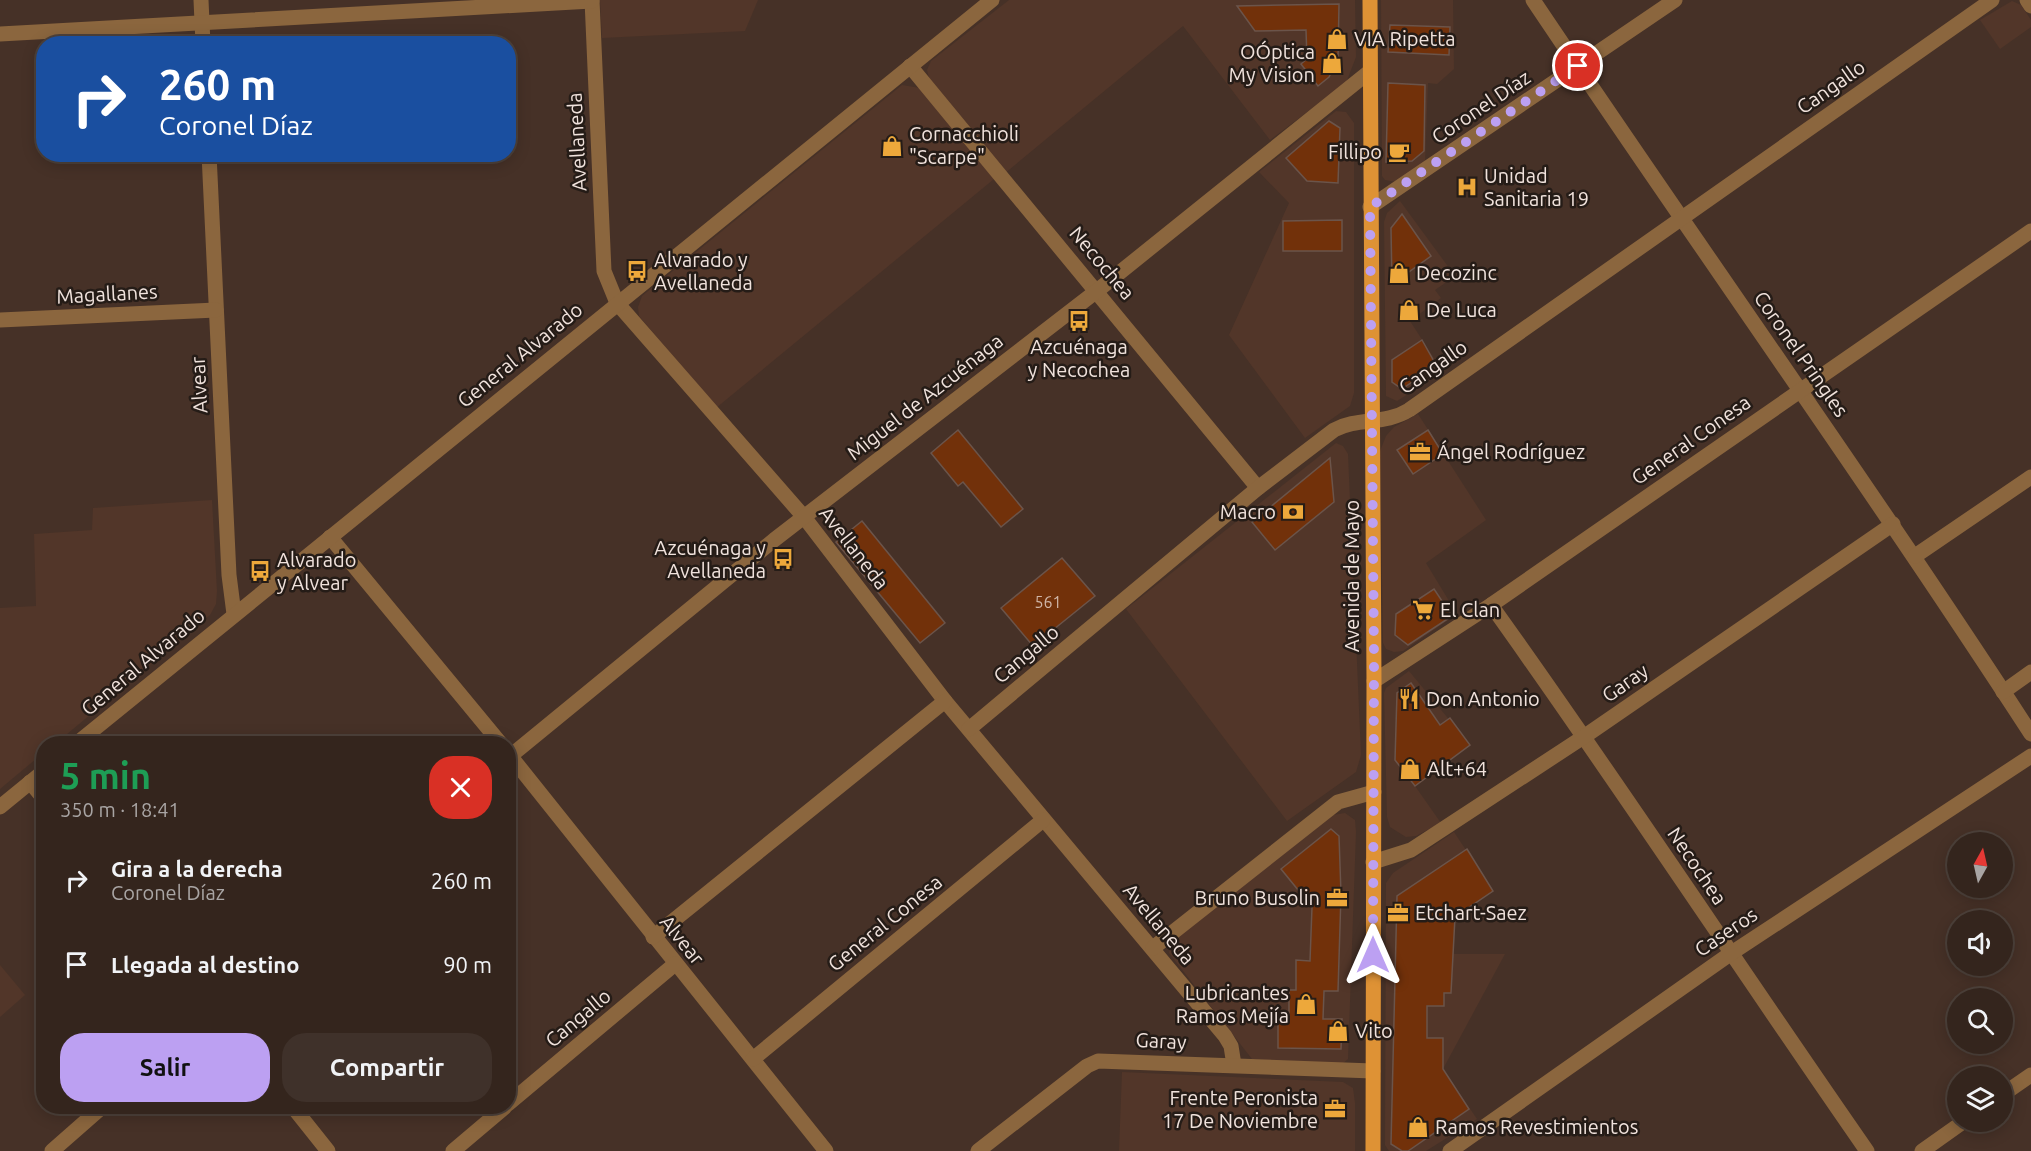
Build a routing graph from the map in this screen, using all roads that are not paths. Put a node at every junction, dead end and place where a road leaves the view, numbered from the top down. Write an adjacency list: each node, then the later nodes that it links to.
1 (201, 0): 11 (street)
2 (592, 0): 11 (street); 22 (street, Avellaneda)
3 (992, 0): 10 (street, General Alvarado)
4 (1370, 0): 16 (main road, Avenida de Mayo)
5 (1533, 0): 15 (street, Coronel Pringles)
6 (1675, 0): 15 (street, Coronel Díaz)
7 (1992, 0): 19 (street, Cangallo)
8 (2027, 0): 9 (street)
9 (2031, 6)
10 (973, 8): 14 (street, General Alvarado)
11 (202, 22): 12 (street); 13 (street)
12 (0, 34)
13 (203, 36)
14 (910, 66): 21 (street, Necochea); 22 (street, General Alvarado)
15 (1578, 66): 18 (street, Coronel Díaz); 19 (street, Coronel Pringles)
16 (1369, 72): 18 (main road, Avenida de Mayo); 21 (street, Miguel de Azcuénaga)
17 (208, 162): 23 (street, Alvear)
18 (1370, 207): 26 (main road, Avenida de Mayo)
19 (1680, 218): 25 (street, Coronel Pringles); 26 (street, Cangallo)
20 (2031, 231): 25 (street, General Conesa)
21 (1098, 290): 28 (street, Necochea); 29 (street, Miguel de Azcuénaga)
22 (618, 303): 29 (street, Avellaneda); 31 (street, General Alvarado)
23 (216, 310): 24 (street, Magallanes); 34 (street, Alvear)
24 (0, 320)
25 (1801, 390): 30 (street, Coronel Pringles); 33 (street, General Conesa)
26 (1372, 421): 28 (street, Cangallo); 36 (main road, Avenida de Mayo)
27 (2031, 477): 32 (street)
28 (1258, 488): 39 (street, Cangallo)
29 (804, 517): 38 (street, Avellaneda); 44 (street, Miguel de Azcuénaga)
30 (1893, 524): 32 (street, Coronel Pringles); 43 (street, Garay)
31 (330, 537): 34 (street, General Alvarado); 42 (street, Alvear)
32 (1915, 556): 37 (street, Coronel Pringles)
33 (1491, 605): 36 (street, General Conesa); 43 (street, Necochea)
34 (234, 614): 41 (street, General Alvarado)
35 (2031, 672): 37 (street)
36 (1374, 681): 50 (main road, Avenida de Mayo)
37 (2003, 692): 40 (street, Coronel Pringles)
38 (945, 701): 39 (street, Avellaneda); 54 (street)
39 (969, 729): 52 (street, Avellaneda)
40 (2031, 734)
41 (86, 736)
42 (493, 736)
43 (1585, 736): 53 (street, Garay); 56 (street, Necochea)
44 (516, 746)
45 (2031, 756): 56 (street, Caseros)
46 (516, 764): 54 (street, Alvear)
47 (36, 777): 48 (street)
48 (30, 782): 49 (street); 51 (street)
49 (36, 789)
50 (1374, 792): 53 (main road, Avenida de Mayo); 55 (street)
51 (0, 807)
52 (1043, 820): 55 (street, Avellaneda); 58 (street, General Conesa)
53 (1373, 862): 60 (main road, Avenida de Mayo)
54 (653, 937): 57 (street, Alvear)
55 (1153, 948): 59 (street, Avellaneda)
56 (1730, 954): 74 (street, Caseros); 75 (street, Necochea)
57 (675, 964): 58 (street, Alvear); 63 (street, Cangallo)
58 (753, 1059): 71 (street, Alvear)
59 (1234, 1065): 60 (street, Garay); 72 (street, Garay)
60 (1373, 1071): 73 (main road, Avenida de Mayo)
61 (2031, 1075): 62 (street)
62 (2013, 1087)
63 (516, 1098)
64 (94, 1114): 68 (street)
65 (299, 1114): 69 (street)
66 (497, 1114): 70 (street, Cangallo)
67 (1949, 1132): 76 (street)
68 (52, 1151)
69 (328, 1151)
70 (453, 1151)
71 (826, 1151)
72 (978, 1151)
73 (1372, 1151)
74 (1450, 1151)
75 (1867, 1151)
76 (1922, 1151)

